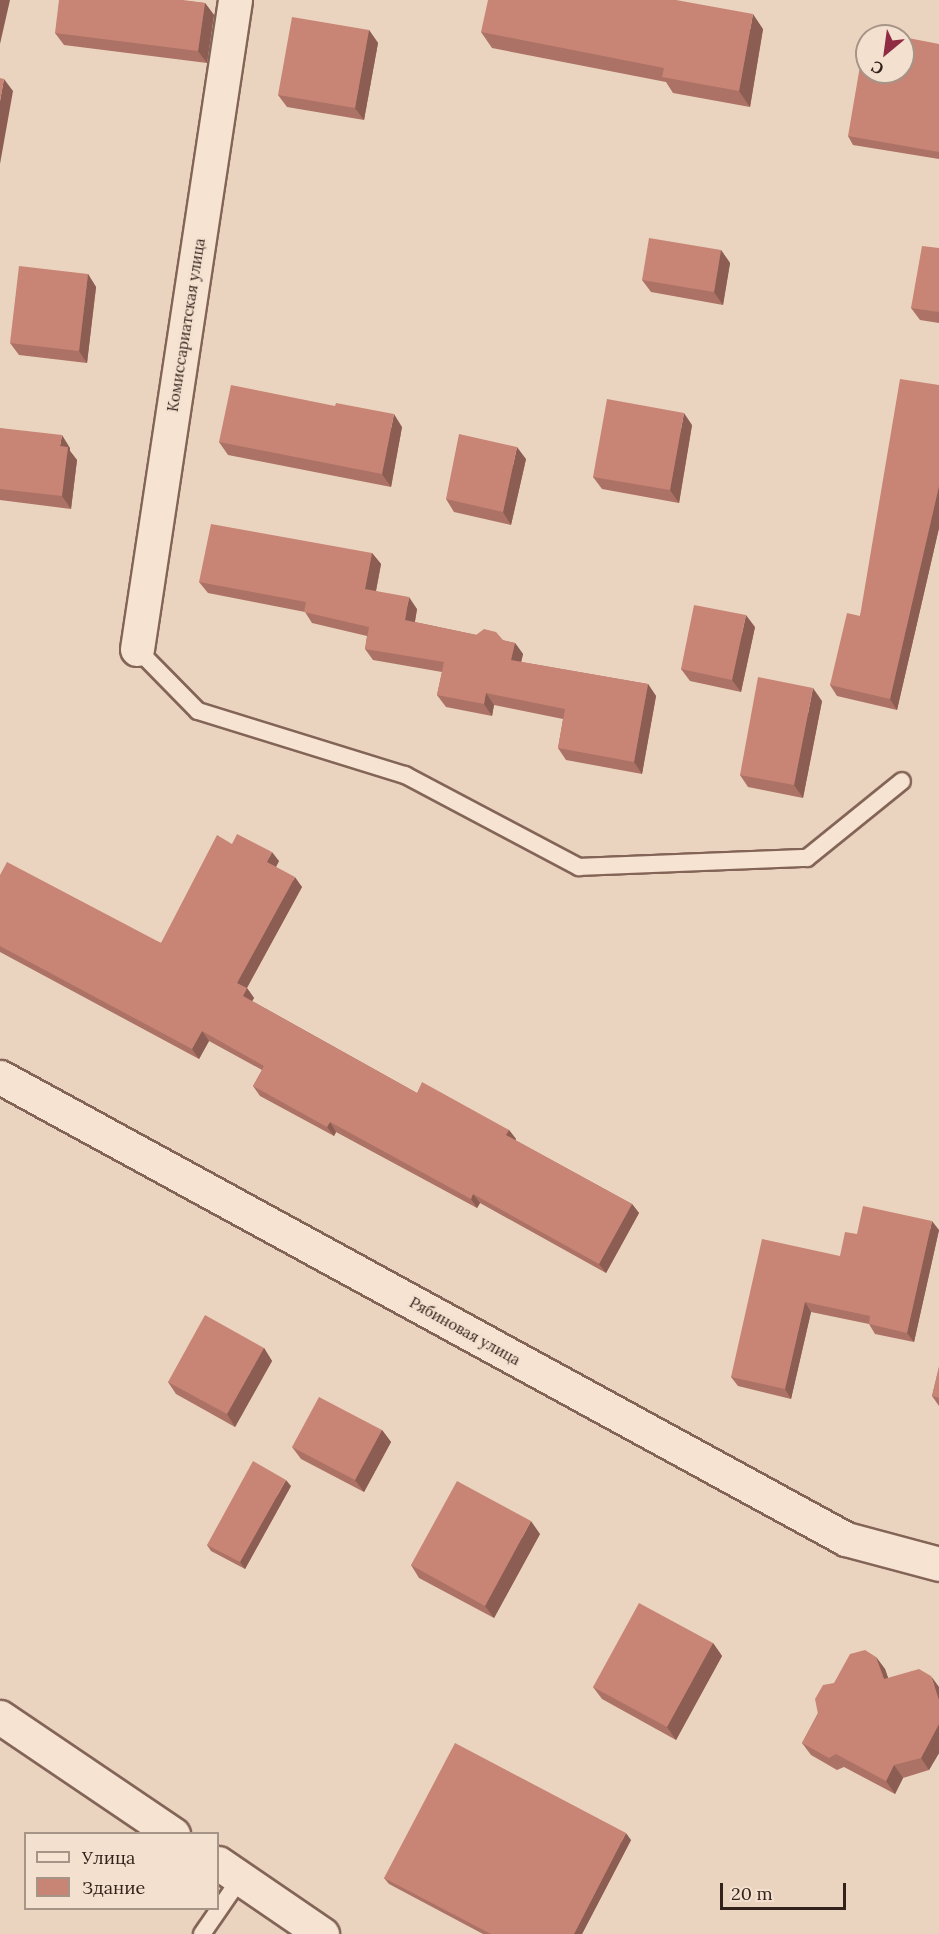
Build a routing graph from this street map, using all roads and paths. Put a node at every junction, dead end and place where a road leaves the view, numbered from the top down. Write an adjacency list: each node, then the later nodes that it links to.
1 (235, 0): 2 (street, Комиссариатская улица)
2 (137, 649): 3 (lane)
3 (902, 781)
4 (0, 1077): 5 (street, Рябиновая улица)
5 (939, 1564)
6 (0, 1717): 7 (street)
7 (172, 1832)
8 (229, 1871): 9 (lane); 12 (street)
9 (219, 1894)
10 (212, 1910): 11 (lane)
11 (202, 1934)
12 (322, 1934)

